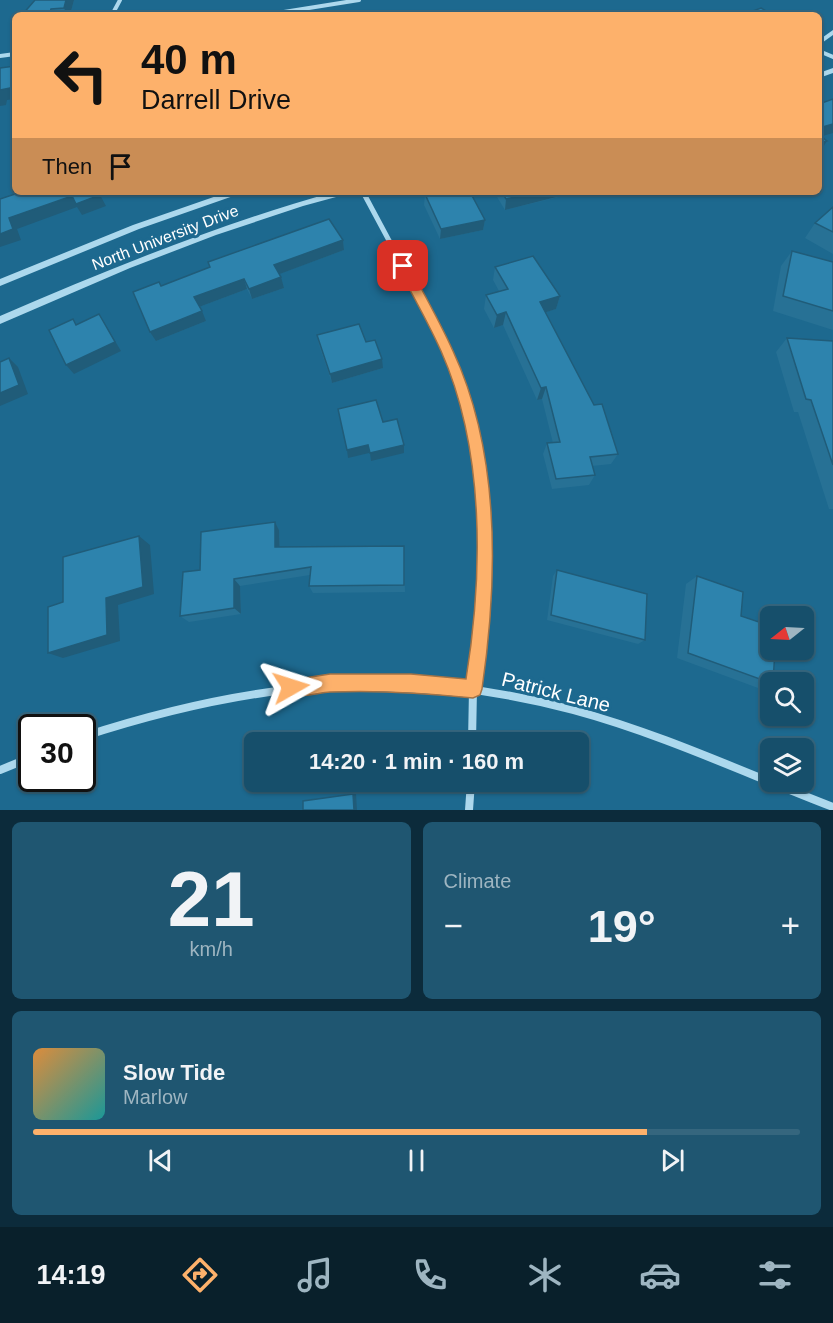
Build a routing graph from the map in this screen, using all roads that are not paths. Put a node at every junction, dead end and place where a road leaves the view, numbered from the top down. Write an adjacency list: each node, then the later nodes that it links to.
1 (359, 0): 2 (street)
2 (284, 12)
3 (227, 195): 6 (street, North University Drive)
4 (334, 195): 7 (street, North University Drive)
5 (365, 195): 8 (street)
6 (0, 284)
7 (0, 320)
8 (473, 689): 9 (street); 10 (street, Patrick Lane); 14 (street, Patrick Lane)
9 (472, 732)
10 (96, 733)
11 (18, 763): 12 (street)
12 (0, 770)
13 (470, 792): 15 (street)
14 (833, 807)
15 (469, 810)

